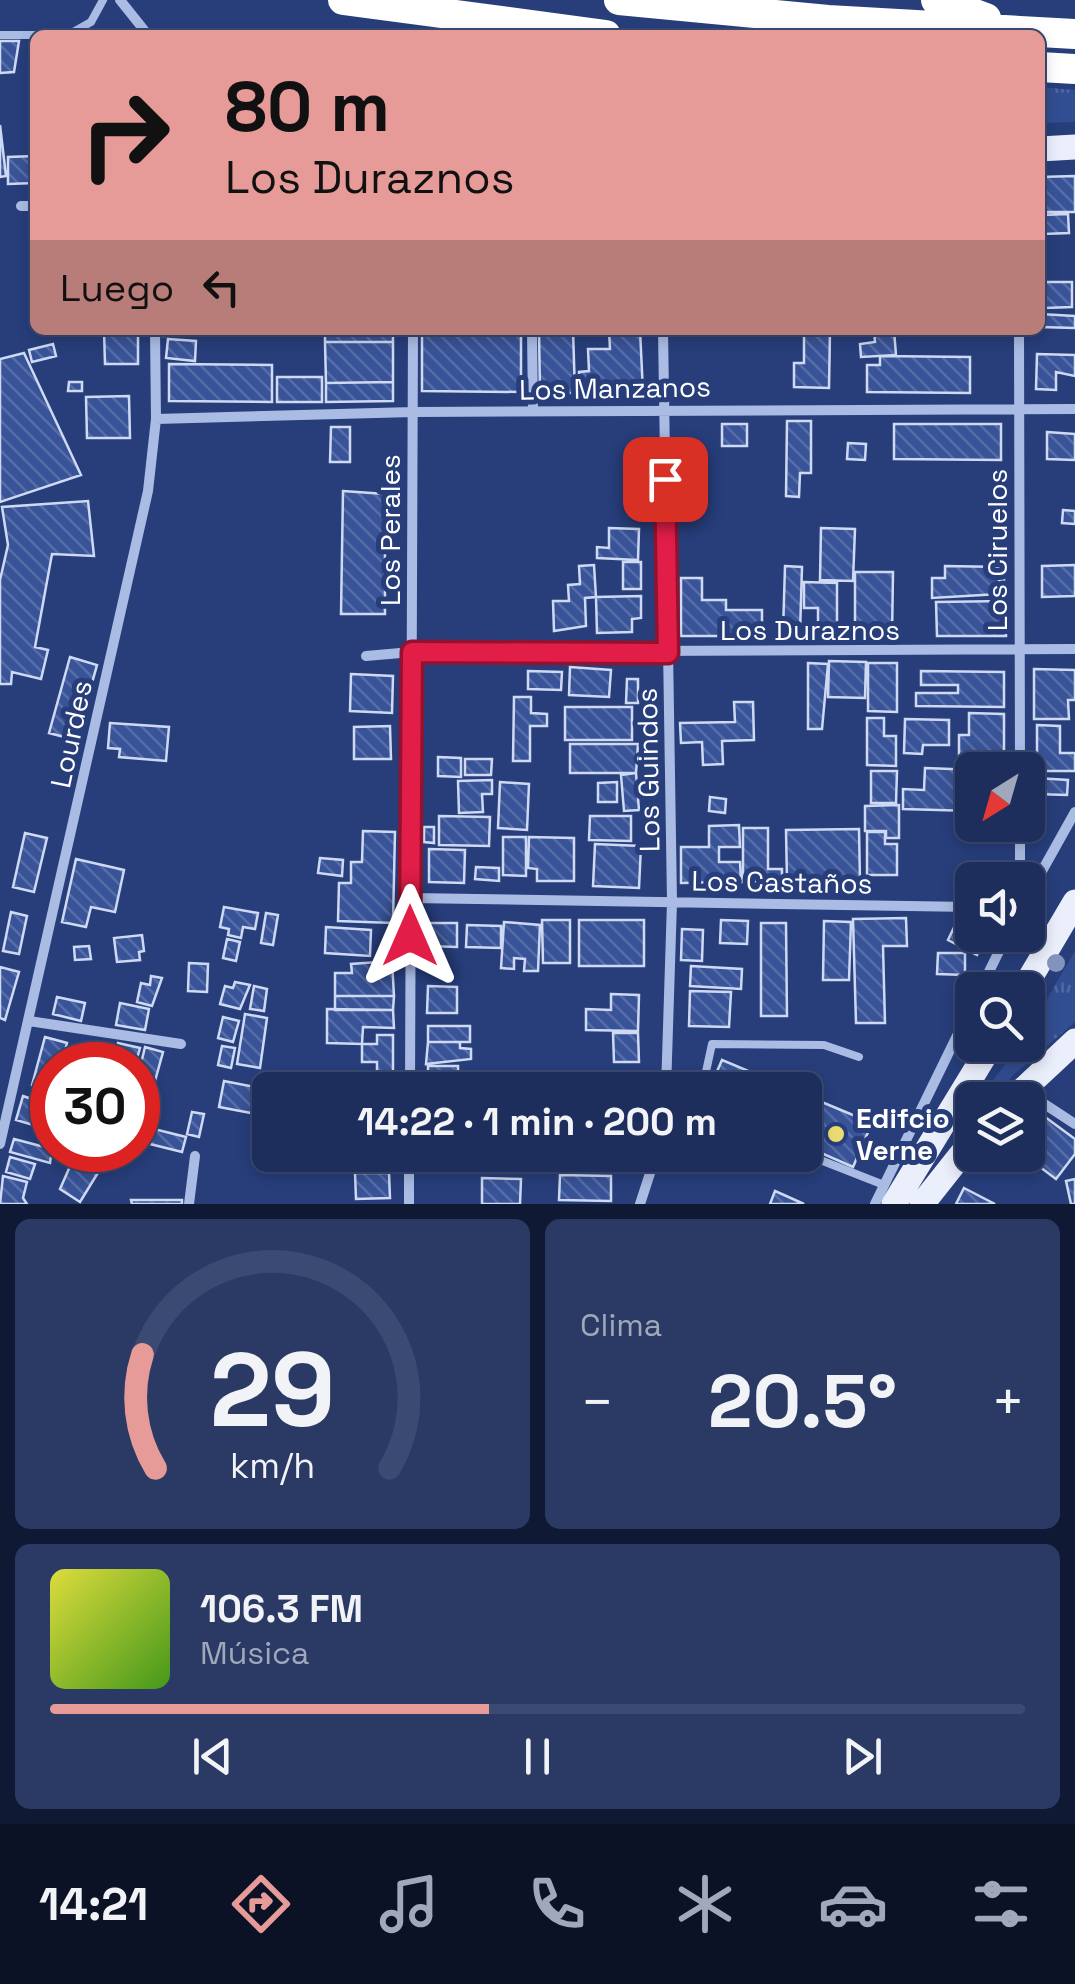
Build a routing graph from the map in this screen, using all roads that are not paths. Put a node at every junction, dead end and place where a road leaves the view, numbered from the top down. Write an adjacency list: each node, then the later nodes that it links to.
1 (103, 0): 8 (lane)
2 (120, 0): 9 (street)
3 (343, 0): 7 (highway)
4 (619, 0): 12 (highway)
5 (844, 0): 13 (highway)
6 (936, 0): 14 (highway)
7 (406, 8): 10 (highway); 11 (highway)
8 (77, 30)
9 (144, 30)
10 (477, 30)
11 (569, 30)
12 (1000, 30)
13 (1020, 30)
14 (1026, 30)
15 (1045, 33): 16 (highway)
16 (1075, 34)
17 (0, 35): 18 (lane)
18 (30, 36)
19 (1045, 67): 20 (highway)
20 (1075, 69)
21 (1075, 148): 22 (main road)
22 (1045, 149)
23 (21, 206): 24 (street)
24 (30, 206)
25 (155, 335): 35 (street, Lourdes)
26 (413, 335): 34 (street, Los Perales)
27 (532, 335): 33 (street)
28 (663, 335): 32 (street, Los Guindos)
29 (1019, 335): 30 (street, Los Ciruelos)
30 (1018, 406): 31 (street, Los Manzanos); 32 (street, Los Manzanos); 38 (street, Los Ciruelos)
31 (1075, 408)
32 (664, 410): 33 (street, Los Manzanos); 39 (street, Los Guindos)
33 (533, 411): 34 (street, Los Manzanos)
34 (413, 412): 35 (street, Los Manzanos); 37 (street, Los Perales)
35 (156, 419): 49 (street, Lourdes)
36 (1075, 649): 38 (street, Los Duraznos)
37 (412, 652): 39 (street, Los Duraznos); 40 (street, Los Duraznos); 44 (street, Los Perales)
38 (1020, 652): 39 (street, Los Duraznos); 41 (street, Los Ciruelos)
39 (668, 653): 45 (street, Los Guindos)
40 (366, 656)
41 (1020, 752)
42 (1075, 812): 43 (street)
43 (1045, 866)
44 (410, 898): 45 (street, Los Castaños); 55 (street, Los Perales)
45 (672, 902): 47 (street, Los Castaños); 56 (street, Los Guindos)
46 (1075, 902): 48 (main road)
47 (955, 908)
48 (1034, 972)
49 (29, 1021): 51 (street); 61 (street, Lourdes)
50 (1075, 1041): 58 (main road)
51 (181, 1044)
52 (955, 1044): 67 (street)
53 (859, 1057): 57 (lane)
54 (979, 1062): 67 (main road)
55 (410, 1072)
56 (667, 1072)
57 (706, 1072)
58 (1031, 1082)
59 (1045, 1109): 60 (street)
60 (1075, 1124)
61 (0, 1144)
62 (195, 1156): 68 (street)
63 (822, 1162): 67 (lane)
64 (955, 1162): 72 (main road)
65 (410, 1172): 69 (street)
66 (650, 1172): 70 (street)
67 (889, 1195): 71 (street)
68 (189, 1204)
69 (409, 1204)
70 (640, 1204)
71 (875, 1204)
72 (922, 1204)

